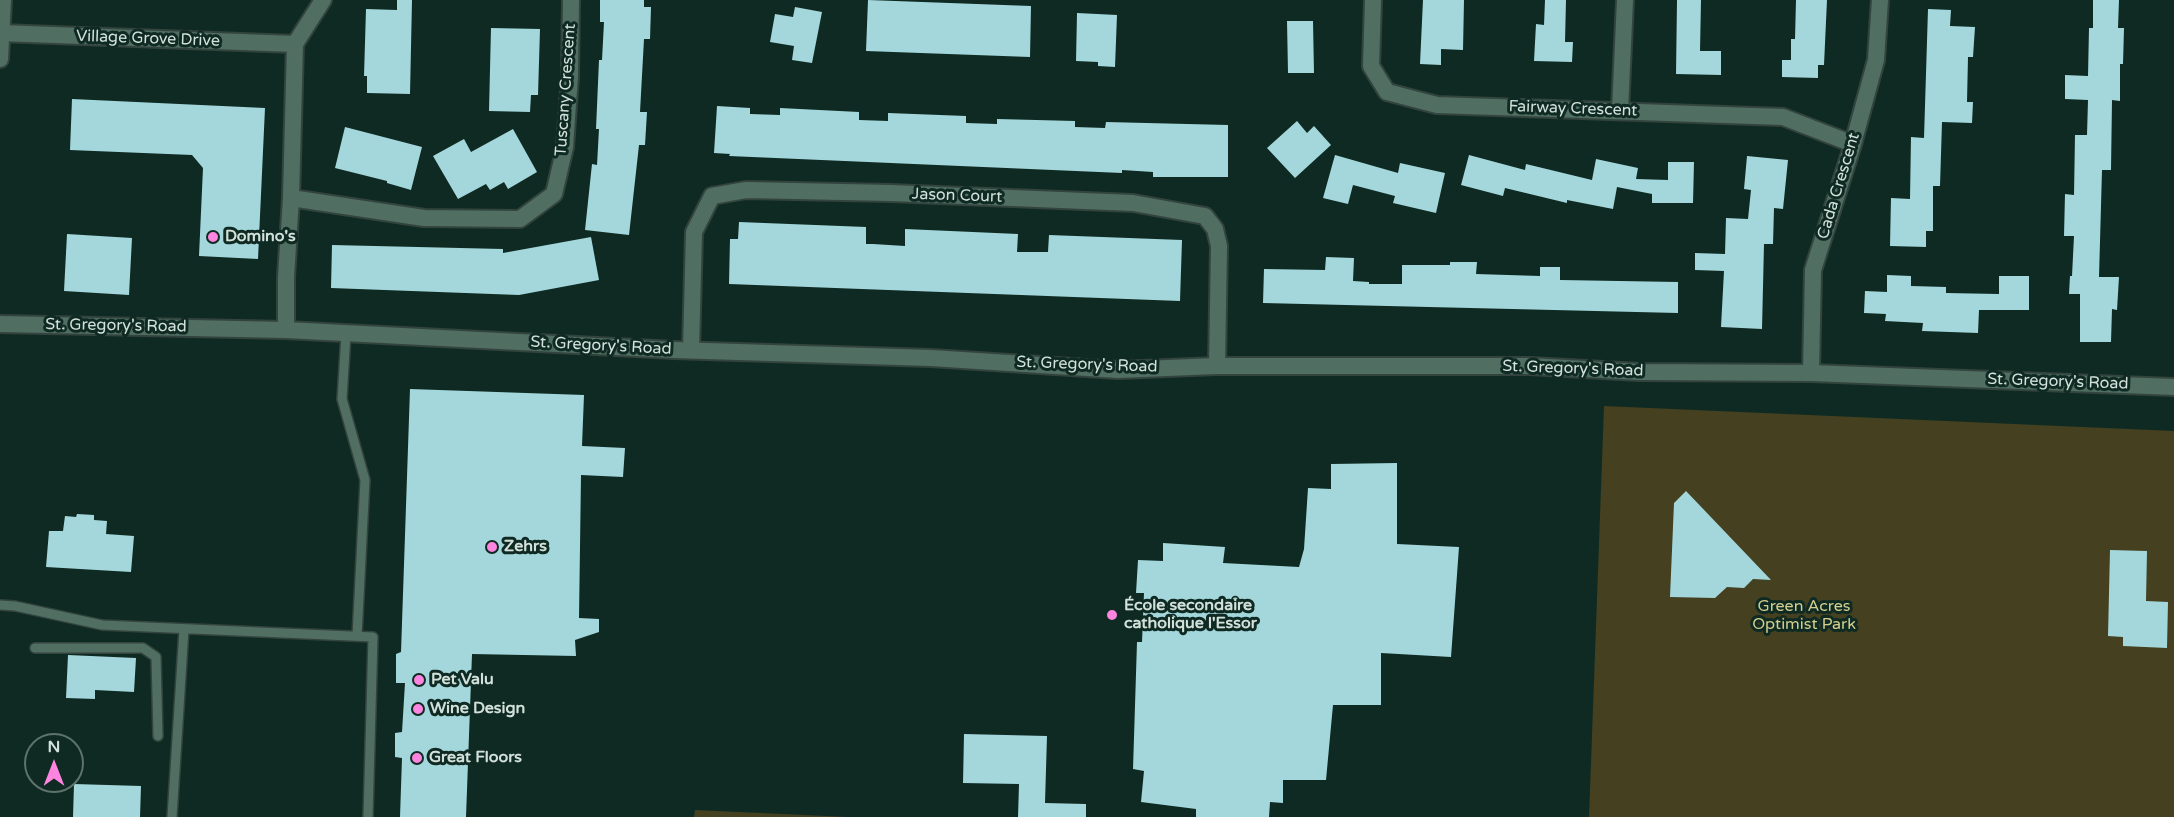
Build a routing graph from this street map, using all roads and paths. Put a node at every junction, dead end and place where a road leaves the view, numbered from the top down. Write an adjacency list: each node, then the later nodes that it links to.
1 (3, 0): 7 (street)
2 (323, 0): 8 (street)
3 (571, 0): 12 (street, Tuscany Crescent)
4 (1373, 0): 10 (street, Fairway Crescent)
5 (1625, 0): 10 (street)
6 (1880, 0): 11 (street, Cada Crescent)
7 (2, 33): 8 (street, Village Grove Drive); 9 (street)
8 (295, 44): 12 (street)
9 (0, 59)
10 (1620, 111): 11 (street, Fairway Crescent)
11 (1853, 144): 18 (street, Cada Crescent)
12 (291, 198): 14 (street)
13 (0, 324): 14 (street, St. Gregory's Road)
14 (286, 330): 15 (street, St. Gregory's Road)
15 (346, 334): 16 (street, St. Gregory's Road); 22 (lane)
16 (691, 350): 17 (street, St. Gregory's Road); 17 (street, Jason Court)
17 (1217, 366): 18 (street, St. Gregory's Road)
18 (1811, 374): 19 (street, St. Gregory's Road)
19 (2174, 387)
20 (0, 604): 21 (lane)
21 (184, 628): 22 (lane); 25 (lane)
22 (357, 636): 26 (lane)
23 (36, 648): 24 (lane)
24 (158, 736)
25 (172, 817)
26 (368, 817)

